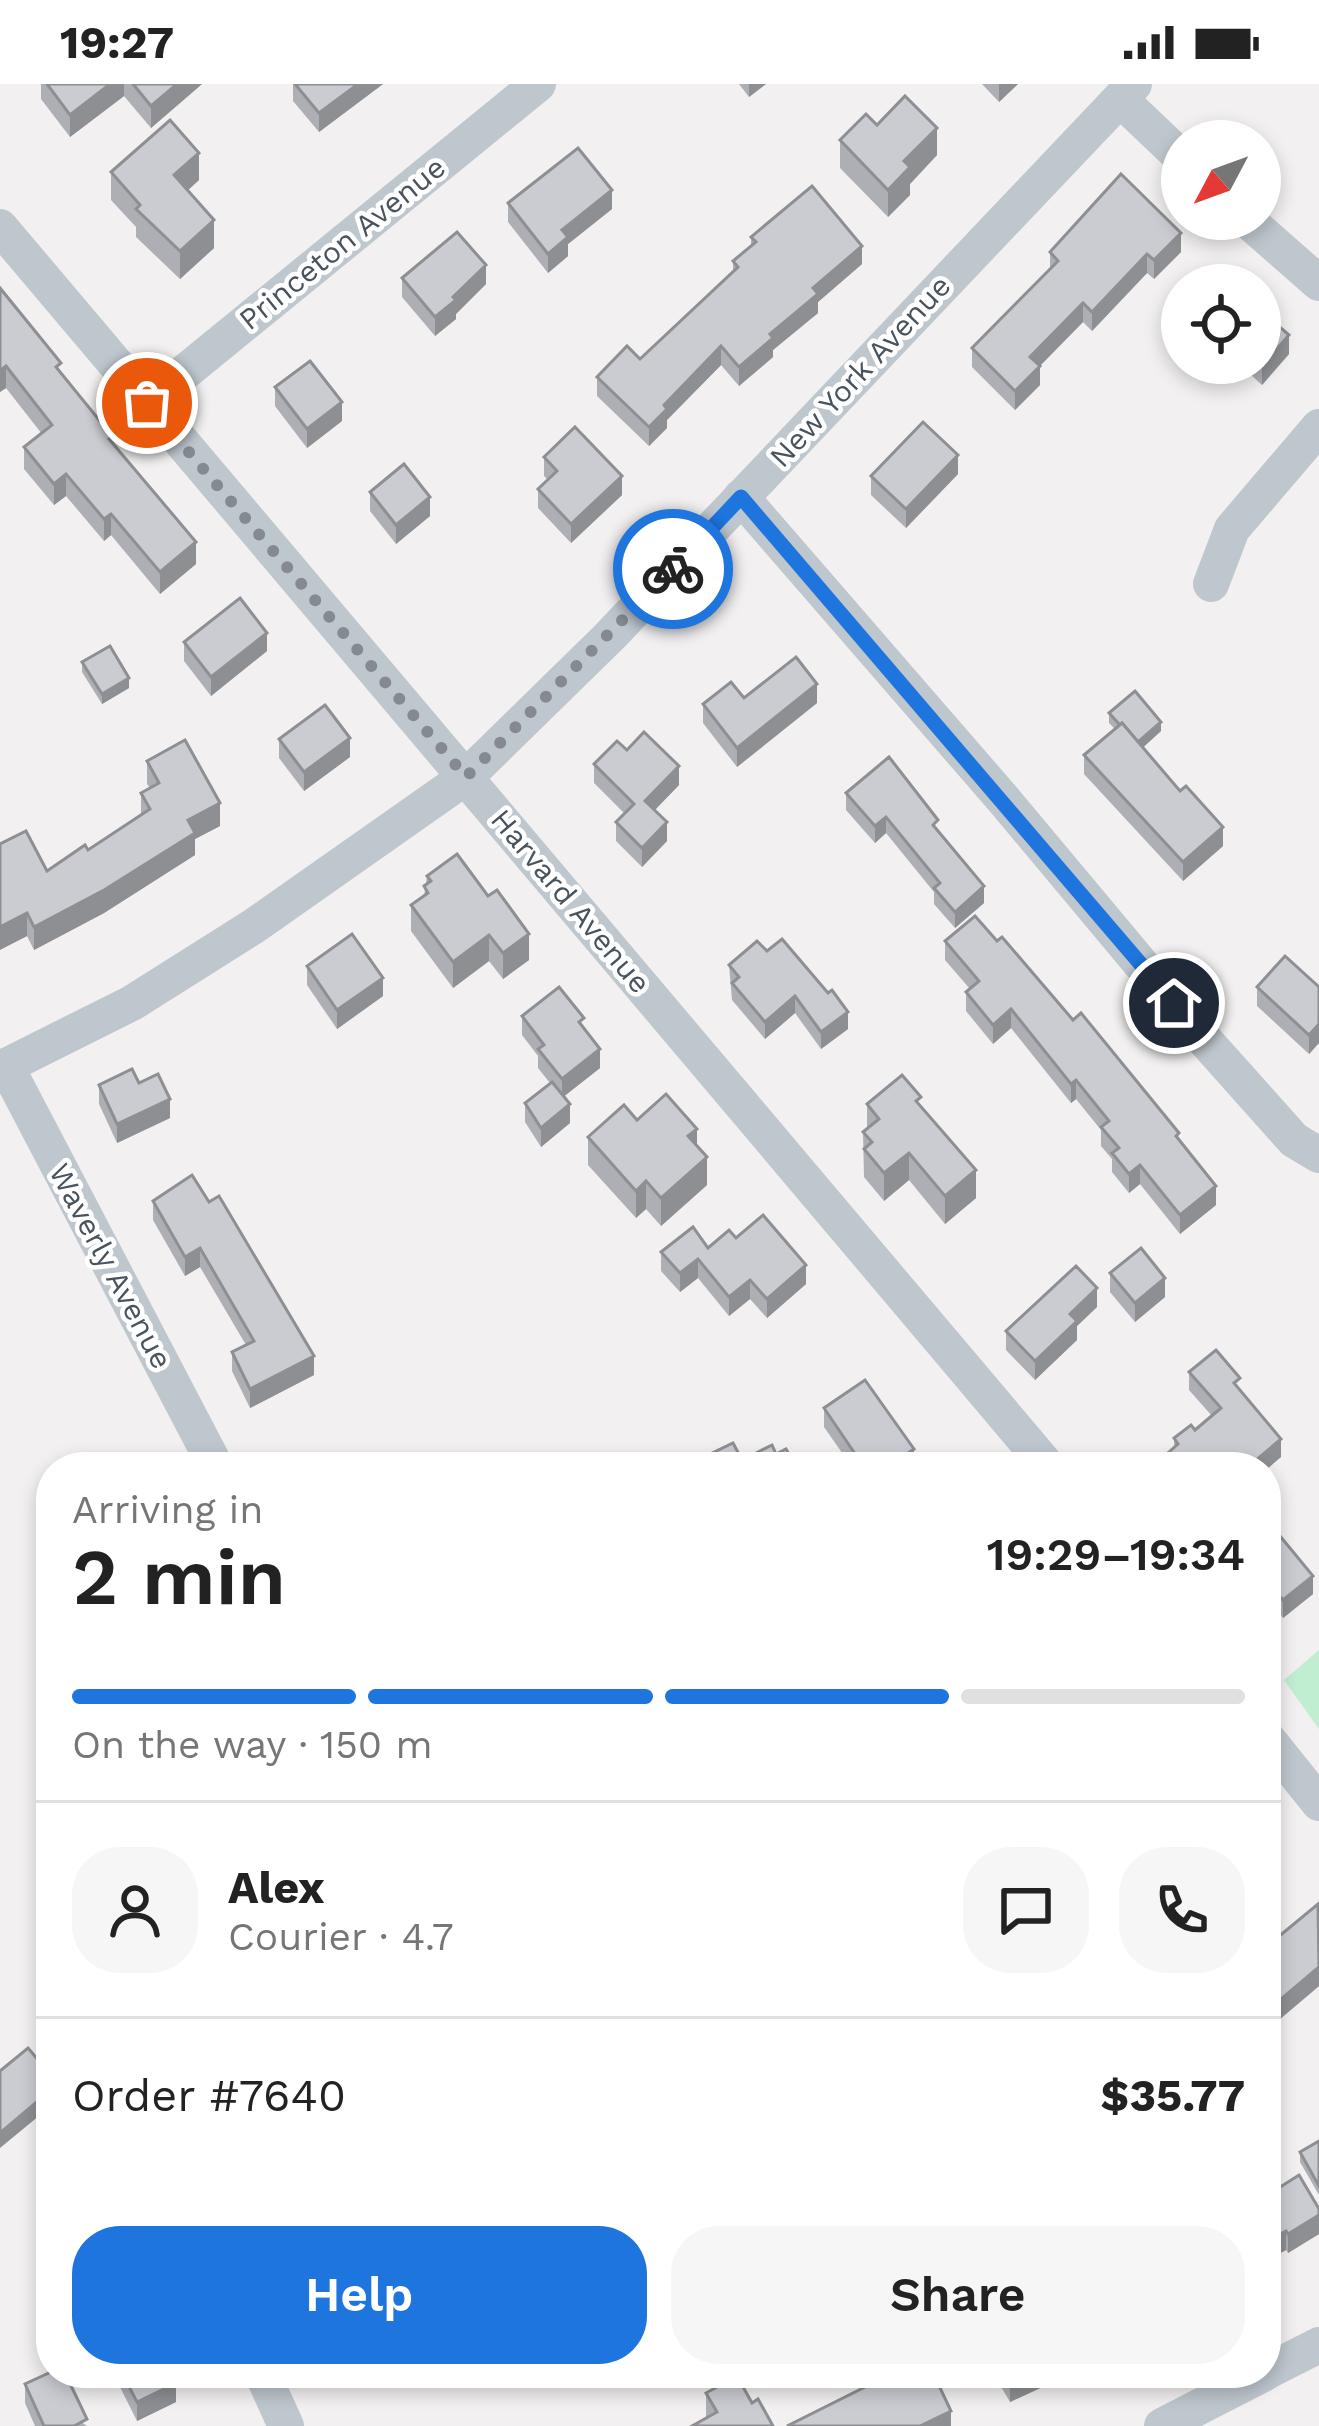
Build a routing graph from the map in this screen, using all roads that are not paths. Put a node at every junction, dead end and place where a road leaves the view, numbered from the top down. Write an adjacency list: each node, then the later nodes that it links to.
1 (538, 84): 7 (street, Princeton Avenue)
2 (1127, 91): 3 (street); 9 (street, New York Avenue)
3 (1161, 132)
4 (0, 227): 7 (street, Harvard Avenue)
5 (1270, 240): 6 (street)
6 (1319, 284)
7 (147, 403): 11 (street, Harvard Avenue)
8 (1319, 427): 10 (street)
9 (741, 497): 11 (street, New York Avenue); 13 (street)
10 (1210, 584)
11 (466, 777): 12 (street, New York Avenue); 15 (street, Harvard Avenue)
12 (3, 1067): 14 (street, Waverly Avenue)
13 (1319, 1155)
14 (208, 1452)
15 (1035, 1452)
16 (1281, 1756): 17 (street)
17 (1319, 1803)
18 (1319, 2345): 19 (street)
19 (1281, 2365)
20 (269, 2388): 22 (street)
21 (1236, 2388): 23 (street)
22 (286, 2426)
23 (1162, 2426)

